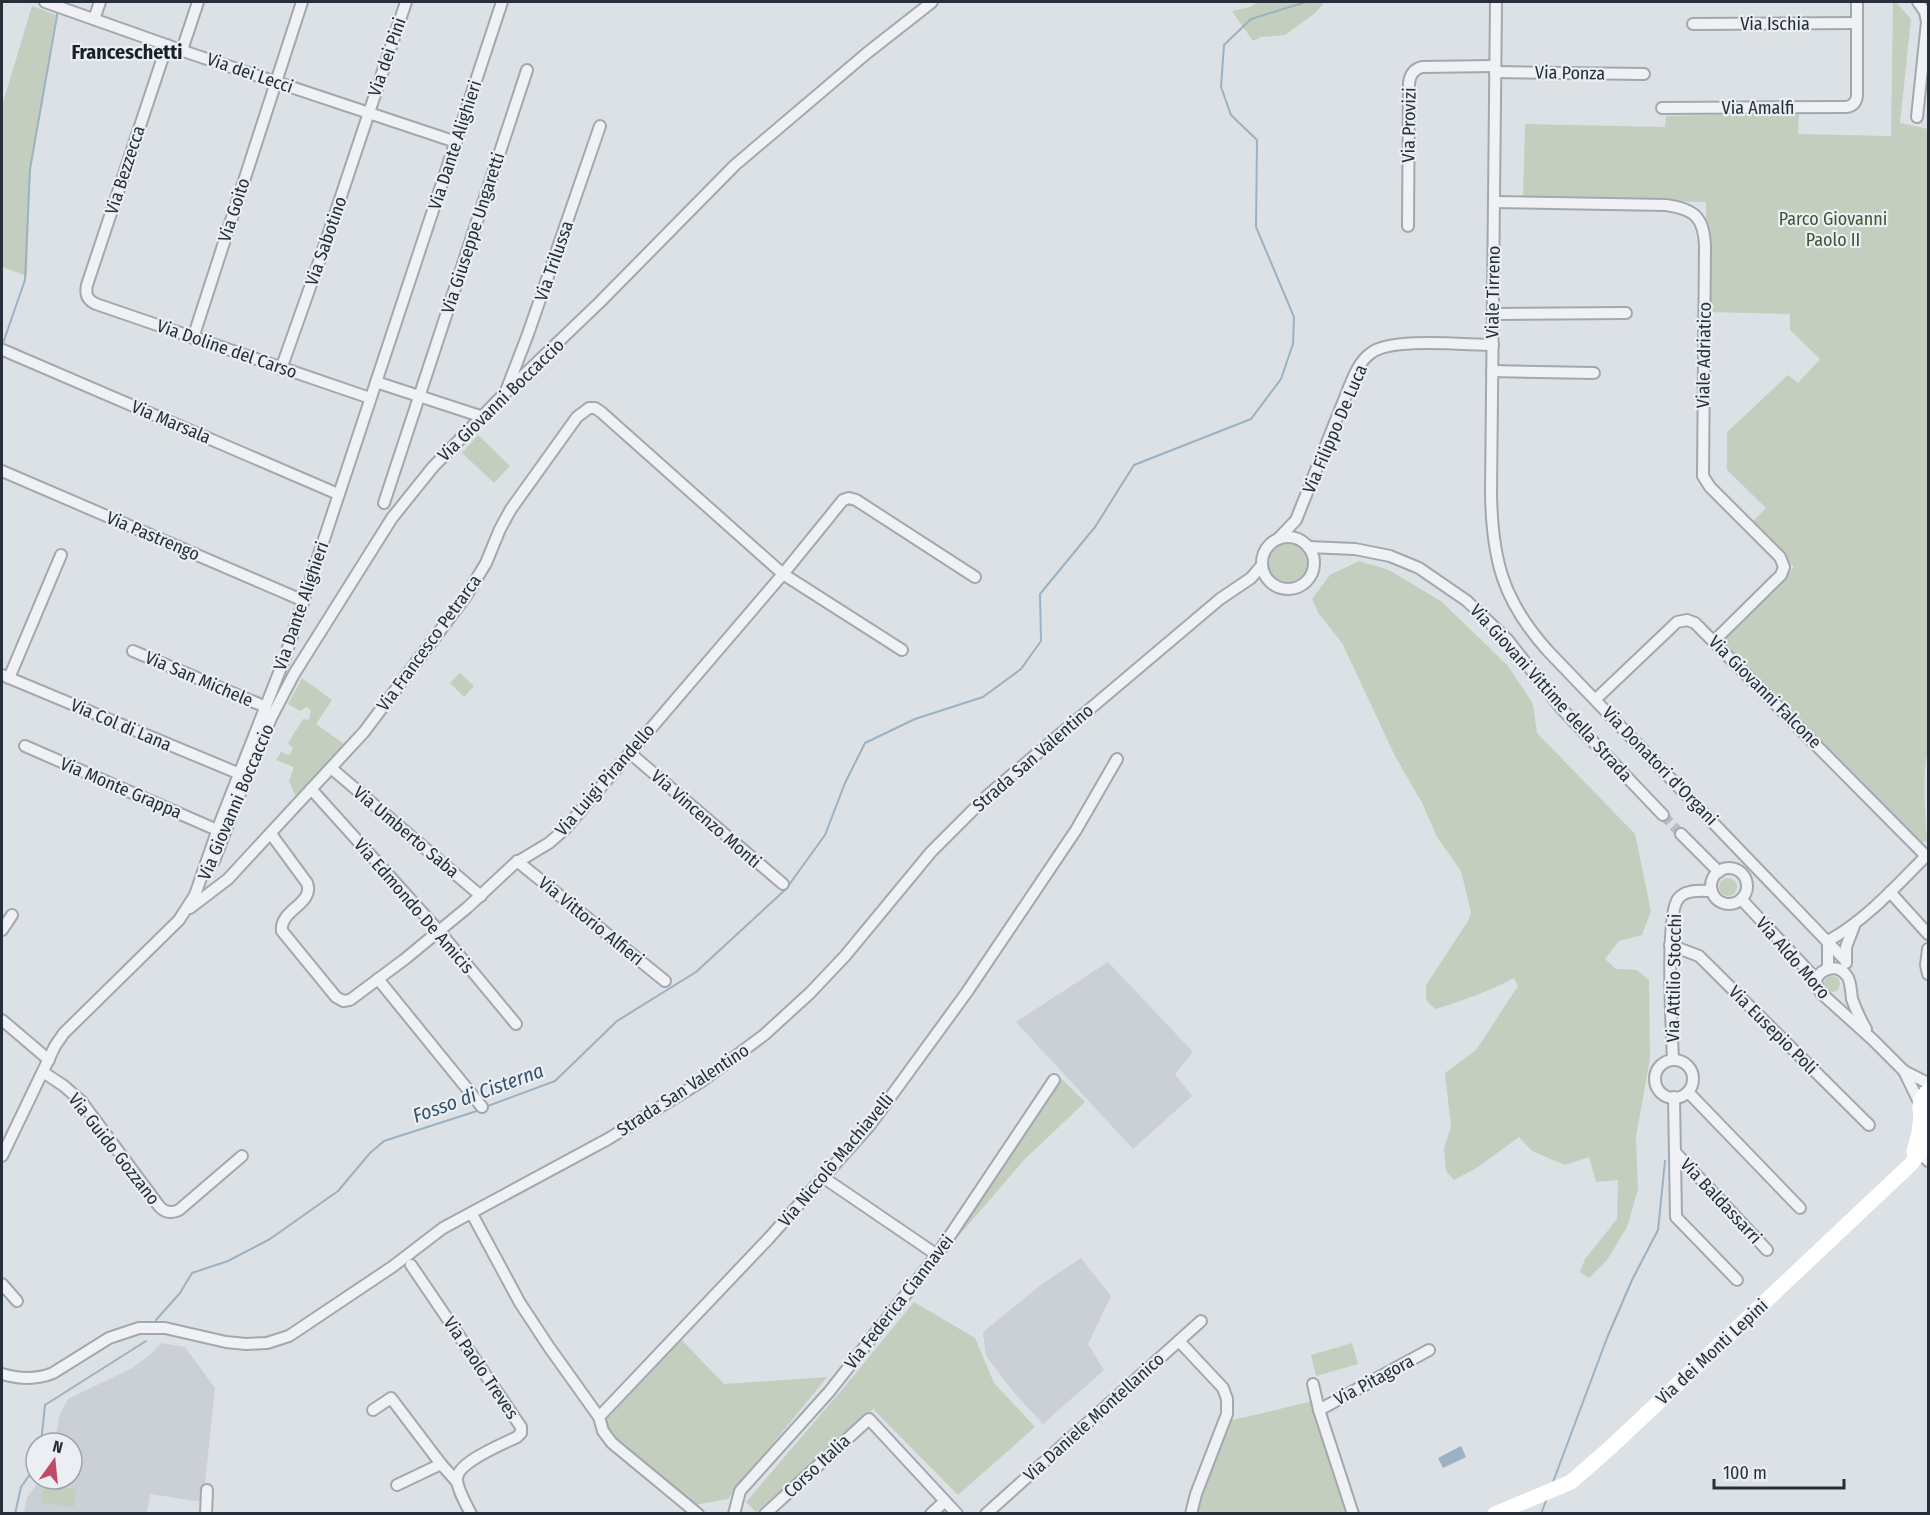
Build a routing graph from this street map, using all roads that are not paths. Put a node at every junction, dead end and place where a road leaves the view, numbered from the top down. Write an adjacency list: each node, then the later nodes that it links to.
1 (100, 2): 11 (street)
2 (198, 2): 15 (street)
3 (303, 2): 19 (street, Via Goito)
4 (406, 2): 21 (street, Via dei Pini)
5 (502, 2): 24 (street, Via Dante Alighieri)
6 (932, 2): 37 (street, Via Giovanni Boccaccio)
7 (1496, 2): 16 (street, Viale Tirreno)
8 (1857, 2): 12 (street)
9 (1917, 2): 22 (street)
10 (54, 5): 11 (street, Via dei Lecci)
11 (94, 19): 14 (street, Via dei Lecci)
12 (1857, 23): 13 (street, Via Ischia); 20 (street, Via Amalfi)
13 (1693, 24)
14 (167, 45): 15 (street, Via dei Lecci); 27 (street, Via Bezzecca)
15 (182, 50): 19 (street, Via dei Lecci)
16 (1495, 69): 18 (street, Via Ponza); 25 (street, Viale Tirreno); 26 (street, Via Provizi)
17 (527, 70): 38 (street, Via Giuseppe Ungaretti)
18 (1644, 74)
19 (275, 82): 21 (street, Via dei Lecci); 30 (street, Via Goito)
20 (1662, 108)
21 (368, 113): 24 (street, Via dei Lecci); 33 (street, Via Sabotino)
22 (1917, 117)
23 (600, 126): 37 (street, Via Trilussa)
24 (456, 142): 36 (street, Via Dante Alighieri)
25 (1494, 202): 29 (street, Viale Tirreno); 58 (street, Viale Adriatico)
26 (1408, 226)
27 (87, 296): 30 (street, Via Doline del Carso)
28 (1626, 313): 29 (street)
29 (1493, 314): 31 (street, Viale Tirreno)
30 (193, 338): 33 (street, Via Doline del Carso)
31 (1493, 345): 34 (street, Viale Tirreno); 44 (street, Via Filippo De Luca)
32 (3, 350): 42 (street, Via Marsala)
33 (281, 369): 39 (street, Via Doline del Carso)
34 (1492, 371): 35 (street); 56 (street, Viale Tirreno)
35 (1594, 373)
36 (376, 382): 38 (street); 39 (street, Via Dante Alighieri)
37 (504, 394): 40 (street, Via Giovanni Boccaccio)
38 (419, 396): 40 (street); 43 (street, Via Giuseppe Ungaretti)
39 (370, 398): 42 (street, Via Dante Alighieri)
40 (483, 417): 80 (street, Via Giovanni Boccaccio)
41 (2, 471): 57 (street, Via Pastrengo)
42 (338, 494): 57 (street, Via Dante Alighieri)
43 (384, 503)
44 (1296, 520): 45 (street); 46 (street)
45 (1278, 539): 46 (street); 51 (street)
46 (1299, 540): 47 (street)
47 (1308, 547): 48 (street, Via Giovani Vittime della Strada); 50 (street)
48 (1332, 547): 50 (street); 70 (street, Via Giovani Vittime della Strada)
49 (61, 555): 61 (street)
50 (1314, 562): 55 (street)
51 (1262, 565): 54 (street, Strada San Valentino); 55 (street)
52 (783, 574): 53 (street, Via Luigi Pirandello); 59 (street); 65 (street, Via Luigi Pirandello); 67 (street, Via Francesco Petrarca)
53 (975, 577)
54 (1251, 578): 55 (street); 121 (street, Strada San Valentino)
55 (1268, 580)
56 (1503, 582): 62 (street, Via Donatori d'Organi)
57 (304, 601): 63 (street, Via Dante Alighieri)
58 (1714, 641): 62 (street, Via Giovanni Falcone); 74 (street, Via Giovanni Falcone)
59 (902, 650)
60 (133, 651): 63 (street, Via San Michele)
61 (5, 676): 68 (street, Via Col di Lana)
62 (1596, 699): 89 (street, Via Donatori d'Organi)
63 (266, 707): 68 (street, Via Dante Alighieri)
64 (25, 746): 71 (street, Via Monte Grappa)
65 (630, 753): 75 (street, Via Luigi Pirandello); 77 (street, Via Vincenzo Monti)
66 (1117, 759): 119 (street, Via Niccolò Machiavelli)
67 (331, 768): 69 (street, Via Francesco Petrarca); 81 (street, Via Umberto Saba)
68 (240, 774): 71 (street, Via Dante Alighieri)
69 (311, 789): 72 (street, Via Francesco Petrarca); 87 (street, Via Edmondo De Amicis)
70 (1663, 815)
71 (218, 830): 80 (street, Via Dante Alighieri)
72 (271, 834): 83 (street, Via Francesco Petrarca); 95 (street, Via Luigi Pirandello)
73 (1681, 834): 76 (street)
74 (1927, 856): 79 (street)
75 (518, 861): 81 (street, Via Luigi Pirandello); 97 (street, Via Vittorio Alfieri)
76 (1719, 872): 78 (street); 82 (street)
77 (783, 884)
78 (1712, 891): 82 (street); 90 (street, Via Attilio Stocchi)
79 (1890, 892): 85 (street); 88 (street)
80 (195, 895): 83 (street, Via Dante Alighieri)
81 (481, 896): 87 (street, Via Luigi Pirandello)
82 (1741, 899): 96 (street, Via Aldo Moro)
83 (187, 910): 103 (street, Via Dante Alighieri)
84 (12, 915): 86 (street)
85 (1855, 923): 89 (street); 92 (street)
86 (2, 930)
87 (439, 931): 95 (street, Via Luigi Pirandello); 101 (street, Via Edmondo De Amicis)
88 (1929, 934)
89 (1828, 941): 92 (street, Via Donatori d'Organi); 93 (street)
90 (1670, 945): 104 (street, Via Attilio Stocchi); 113 (street, Via Eusepio Poli)
91 (1929, 949): 94 (street)
92 (1845, 960): 98 (street, Via Aldo Moro)
93 (1828, 968): 96 (street); 98 (street)
94 (1929, 974)
95 (378, 979): 111 (street)
96 (1816, 979): 99 (street, Via Aldo Moro)
97 (665, 981)
98 (1849, 982): 99 (street); 102 (street, Via Aldo Moro)
99 (1830, 1001): 102 (street, Via Aldo Moro)
100 (2, 1020): 103 (street)
101 (516, 1024)
102 (1872, 1039): 105 (street, Via Aldo Moro)
103 (49, 1060): 106 (street, Via Dante Alighieri)
104 (1673, 1060): 109 (street, Via Attilio Stocchi); 110 (street, Via Attilio Stocchi)
105 (1904, 1071): 108 (street, Via Aldo Moro); 112 (street, Via Aldo Moro)
106 (43, 1072): 116 (street, Via Dante Alighieri); 117 (street, Via Guido Gozzano)
107 (1054, 1080): 123 (street, Via Federica Ciannavei)
108 (1929, 1083)
109 (1688, 1092): 110 (street); 120 (street)
110 (1674, 1097): 115 (street)
111 (482, 1107)
112 (1924, 1108): 118 (street)
113 (1869, 1125)
114 (1929, 1138): 118 (street, Via dei Monti Lepini)
115 (1675, 1152): 122 (street, Via Baldassarri); 125 (street)
116 (2, 1156)
117 (242, 1156)
118 (1920, 1159): 151 (street, Via dei Monti Lepini)
119 (824, 1178): 123 (street); 135 (street, Via Niccolò Machiavelli)
120 (1800, 1208)
121 (472, 1214): 131 (street, Strada San Valentino); 135 (street)
122 (1767, 1250)
123 (937, 1255): 144 (street, Via Federica Ciannavei)
124 (411, 1265): 137 (street, Via Paolo Treves)
125 (1737, 1280)
126 (2, 1284): 127 (street)
127 (17, 1301)
128 (1201, 1321): 129 (street, Via Daniele Montellanico)
129 (1179, 1341): 148 (street, Via Daniele Montellanico); 149 (street)
130 (1429, 1350): 134 (street, Via Pitagora)
131 (2, 1374)
132 (1313, 1384): 134 (street)
133 (373, 1410): 136 (street)
134 (1319, 1410): 150 (street, Via Pitagora)
135 (599, 1417): 143 (street)
136 (441, 1464): 137 (street); 138 (street)
137 (457, 1482): 142 (street)
138 (397, 1485)
139 (207, 1490): 141 (street)
140 (945, 1501): 145 (street, Corso Italia); 146 (street); 147 (street)
141 (206, 1514)
142 (471, 1514)
143 (698, 1514)
144 (734, 1514)
145 (765, 1514)
146 (931, 1514)
147 (957, 1514)
148 (986, 1514)
149 (1191, 1514)
150 (1353, 1514)
151 (1495, 1514)

